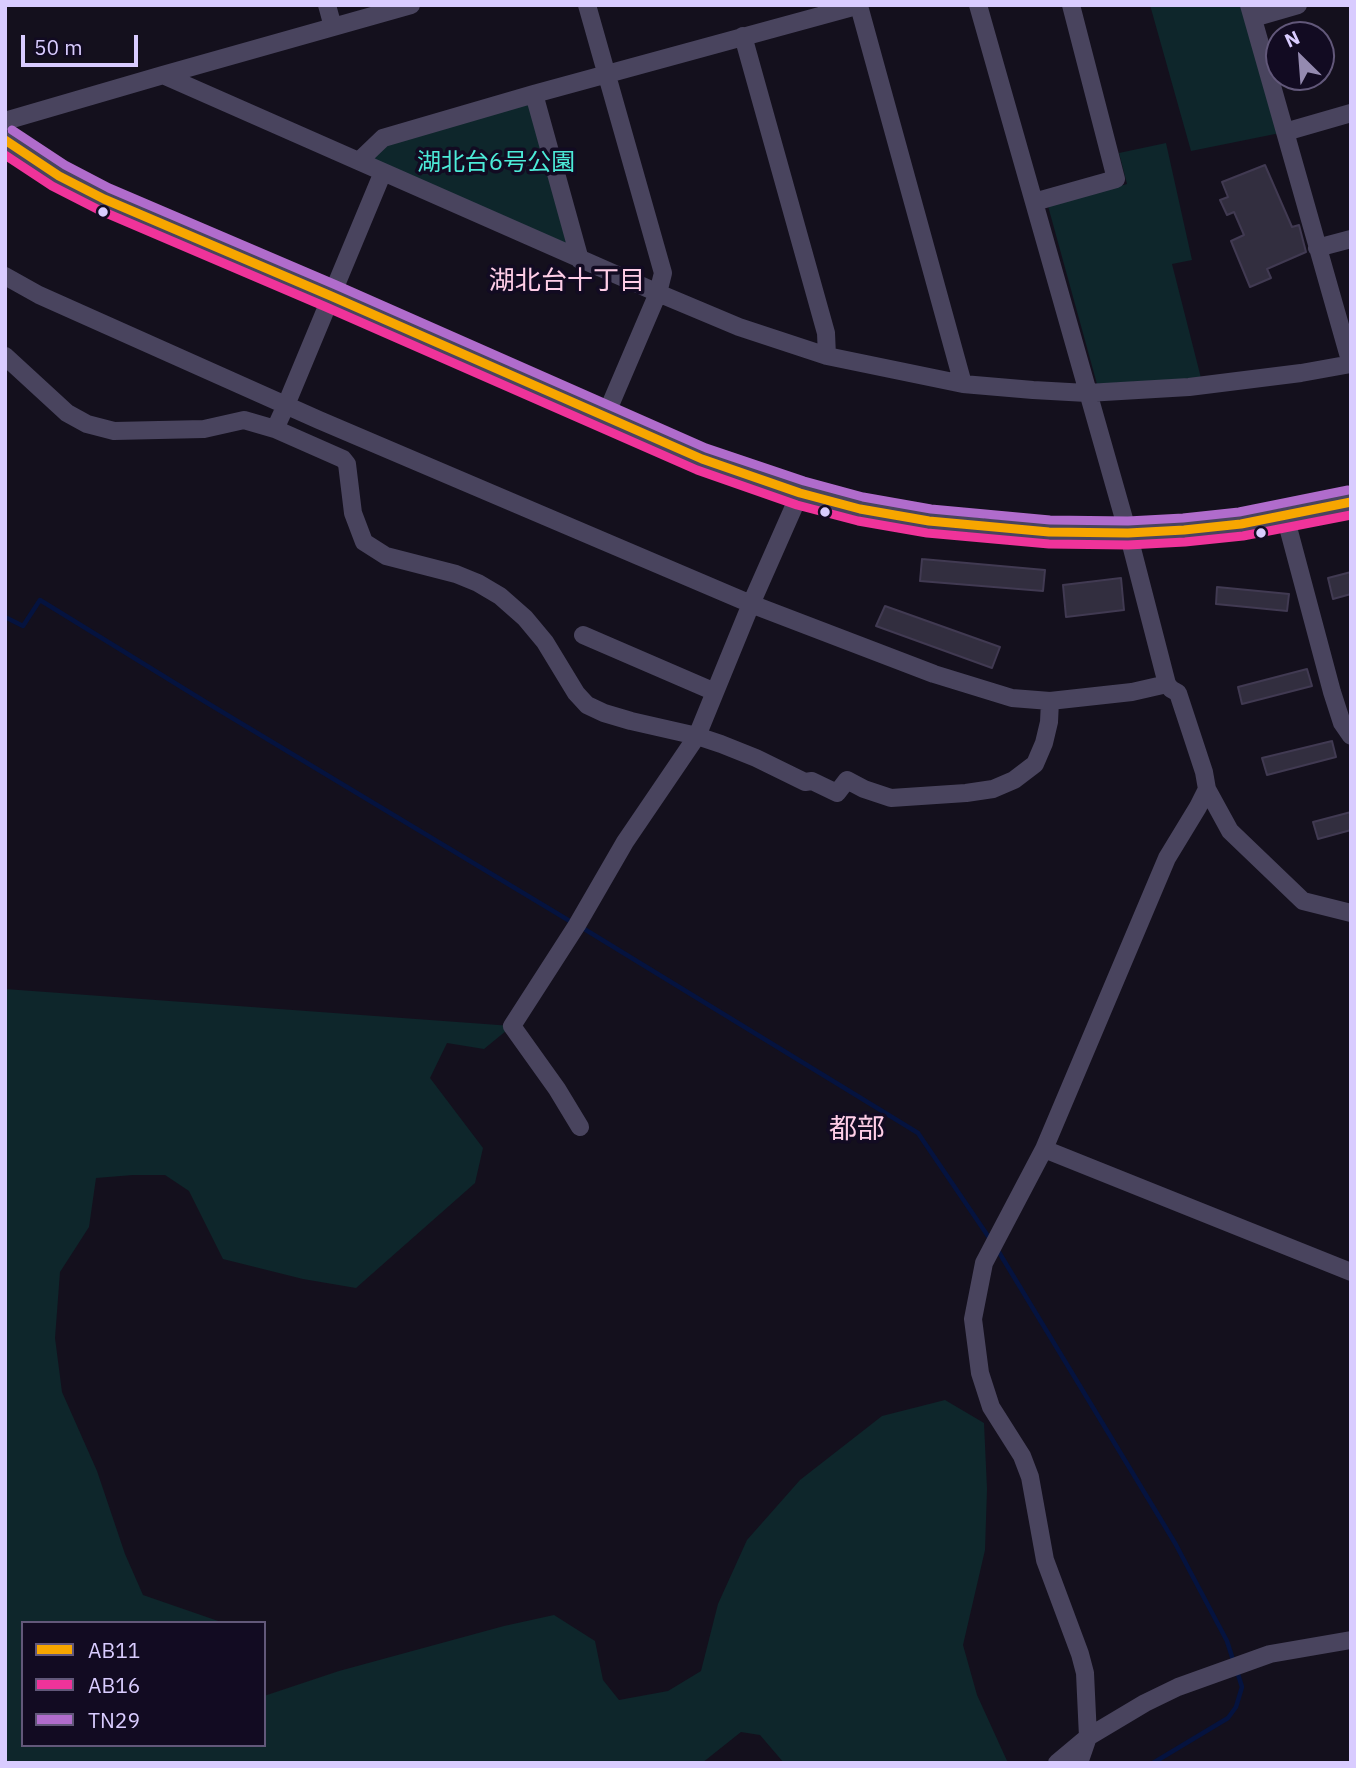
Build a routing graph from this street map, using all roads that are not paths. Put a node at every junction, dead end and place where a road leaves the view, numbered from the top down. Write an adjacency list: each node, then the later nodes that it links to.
1 (327, 5): 9 (street)
2 (411, 5): 9 (street)
3 (587, 5): 12 (street)
4 (859, 5): 10 (street); 30 (street)
5 (978, 5): 20 (street)
6 (1071, 5): 20 (street)
7 (1298, 5): 8 (street)
8 (1251, 12): 16 (street)
9 (333, 27): 11 (street)
10 (743, 36): 12 (street); 28 (street)
11 (163, 75): 15 (street); 18 (street)
12 (606, 75): 13 (street); 25 (street)
13 (534, 94): 18 (street); 23 (street)
14 (1351, 113): 16 (street)
15 (5, 121)
16 (1285, 132): 22 (street)
17 (5, 140): 26 (street)
18 (359, 162): 19 (street)
19 (383, 172): 23 (street); 26 (street)
20 (1034, 202): 31 (street)
21 (1351, 239): 22 (street)
22 (1317, 248): 29 (street)
23 (580, 260): 25 (street)
24 (5, 276): 32 (street)
25 (658, 293): 28 (street); 33 (street)
26 (331, 296): 32 (street); 33 (street)
27 (5, 356): 34 (street)
28 (827, 356): 30 (street)
29 (1351, 364): 31 (street)
30 (963, 384): 31 (street)
31 (1087, 393): 38 (street)
32 (286, 405): 34 (street); 39 (street)
33 (605, 417): 35 (street)
34 (275, 429): 45 (street)
35 (800, 493): 38 (street); 39 (street)
36 (1351, 502): 37 (street)
37 (1285, 516): 38 (street); 44 (street)
38 (1128, 533): 41 (street)
39 (751, 604): 42 (street); 43 (street)
40 (583, 635): 42 (street)
41 (1169, 686): 43 (street); 47 (street)
42 (715, 692): 45 (street)
43 (1050, 701): 45 (street)
44 (1344, 703): 46 (street)
45 (697, 736): 49 (street)
46 (1351, 736)
47 (1207, 789): 48 (street); 50 (street)
48 (1351, 913)
49 (580, 1127)
50 (1044, 1149): 51 (street); 53 (street)
51 (1351, 1272)
52 (1351, 1640): 53 (street)
53 (1088, 1737): 54 (street); 55 (street)
54 (1057, 1763)
55 (1079, 1763)

